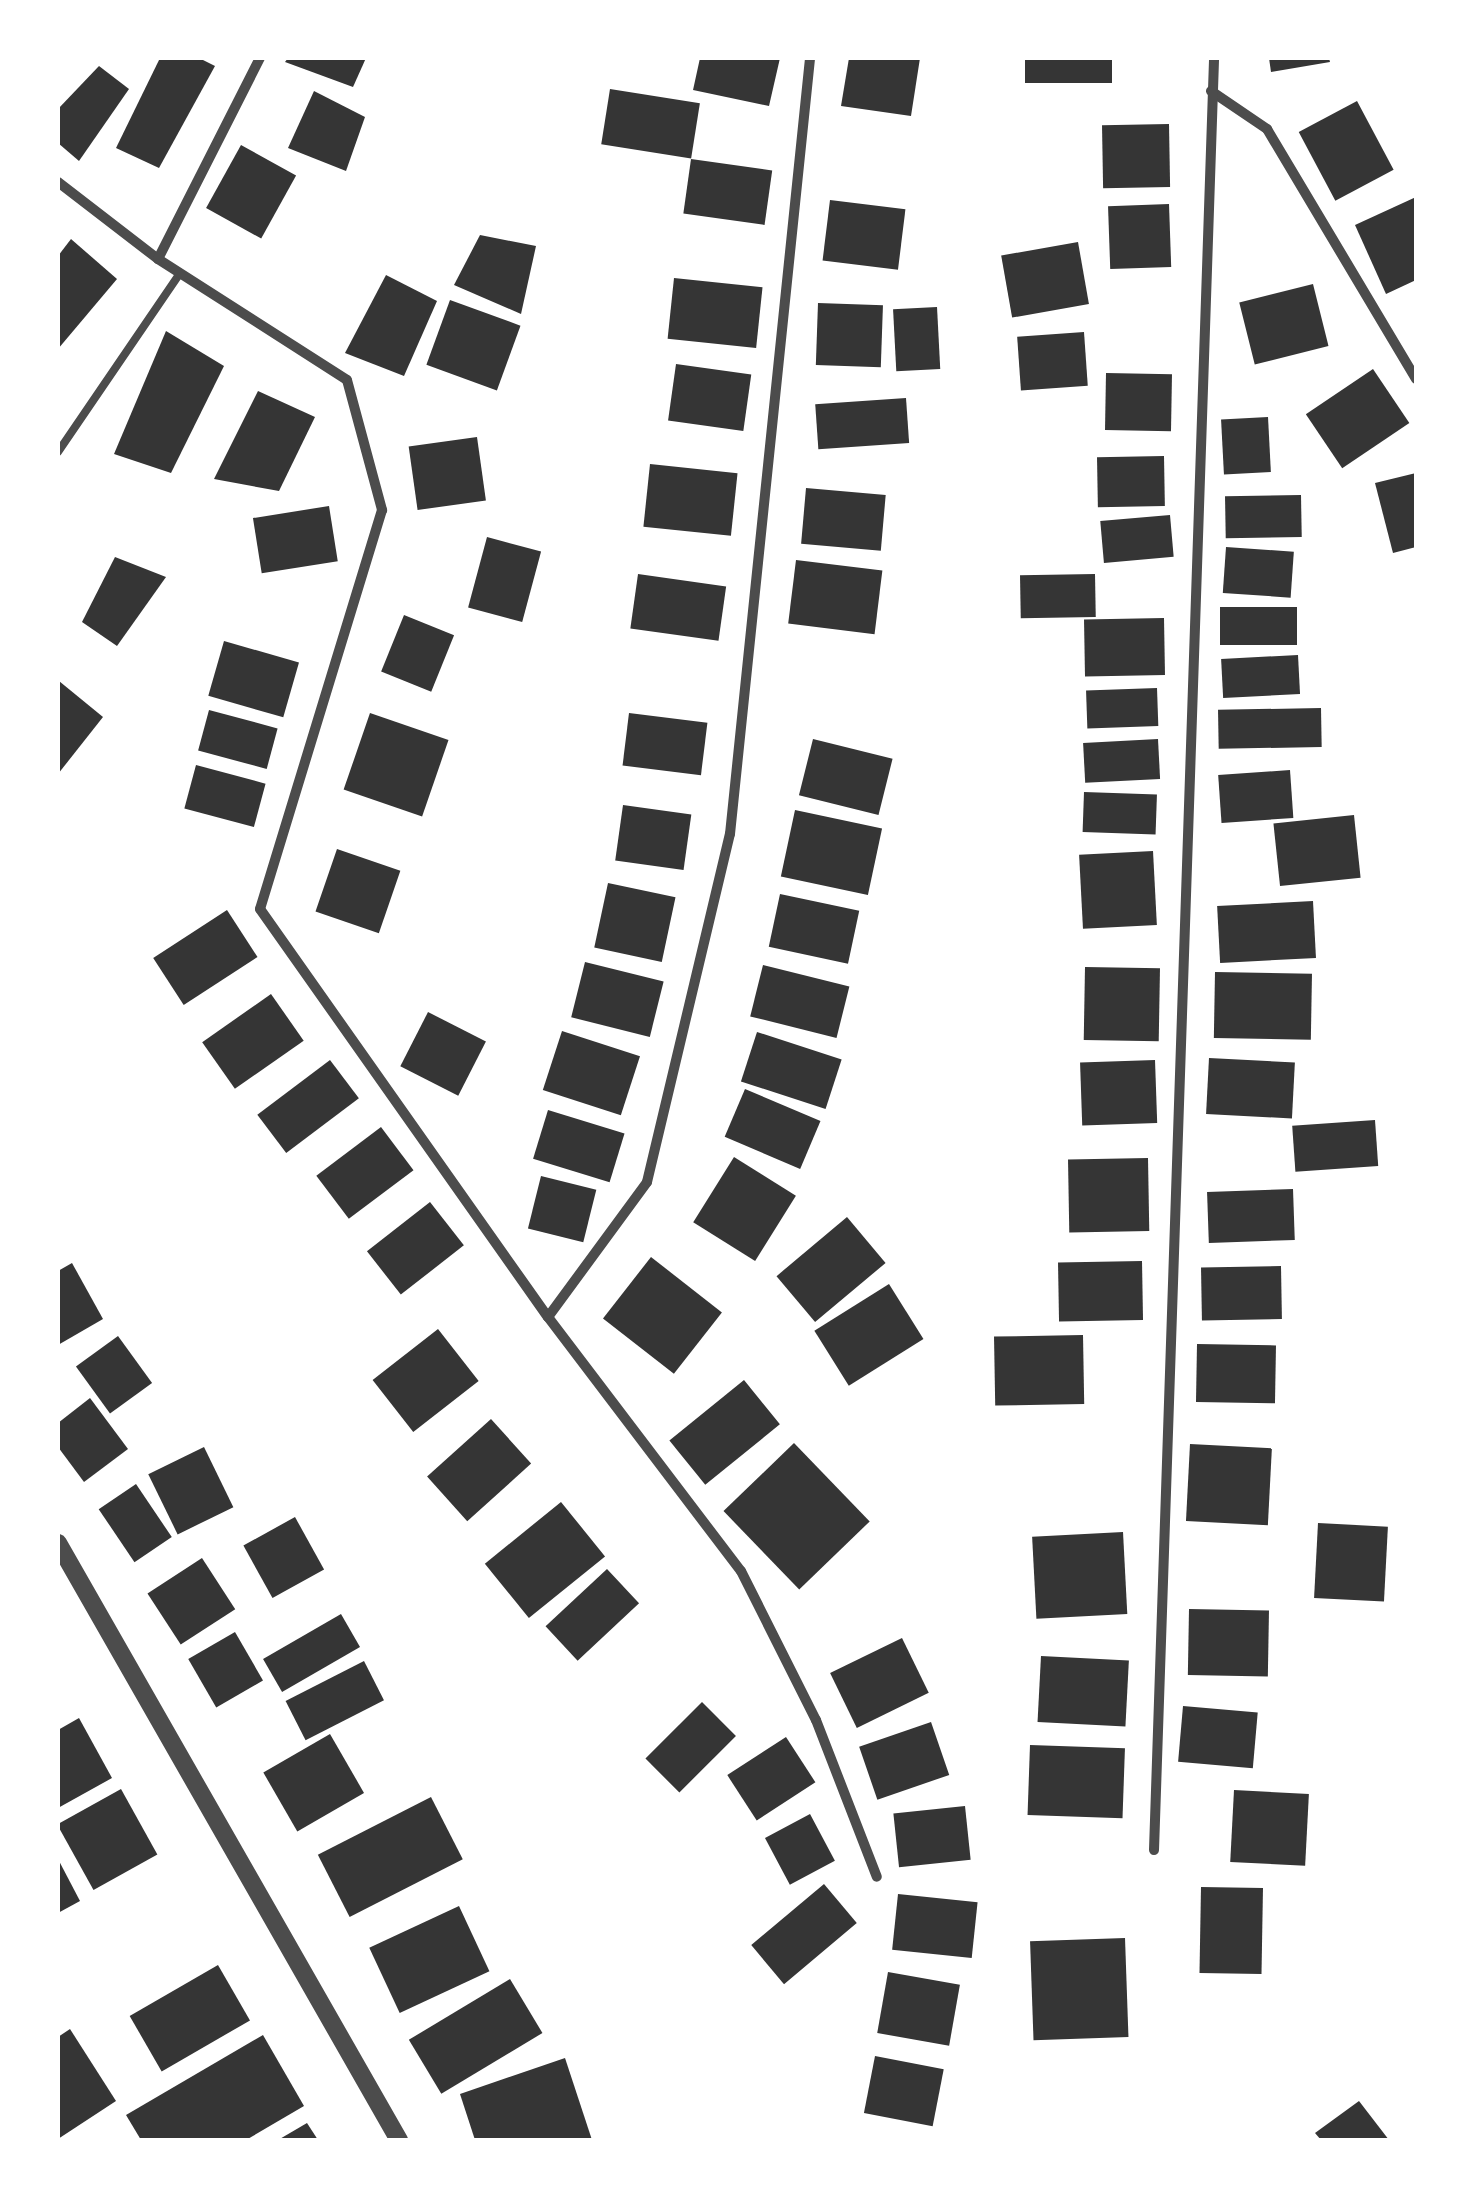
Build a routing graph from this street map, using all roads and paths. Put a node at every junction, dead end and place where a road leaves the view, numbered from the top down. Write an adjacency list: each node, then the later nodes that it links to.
1 (260, 58): 6 (street)
2 (810, 58): 10 (street)
3 (1214, 58): 4 (street)
4 (1211, 91): 8 (street); 12 (street)
5 (58, 182): 6 (street)
6 (158, 260): 7 (street)
7 (180, 273): 9 (lane); 10 (street)
8 (1416, 379)
9 (58, 452)
10 (548, 1317): 13 (street)
11 (58, 1543): 14 (street)
12 (1154, 1850)
13 (877, 1877)
14 (400, 2140)

